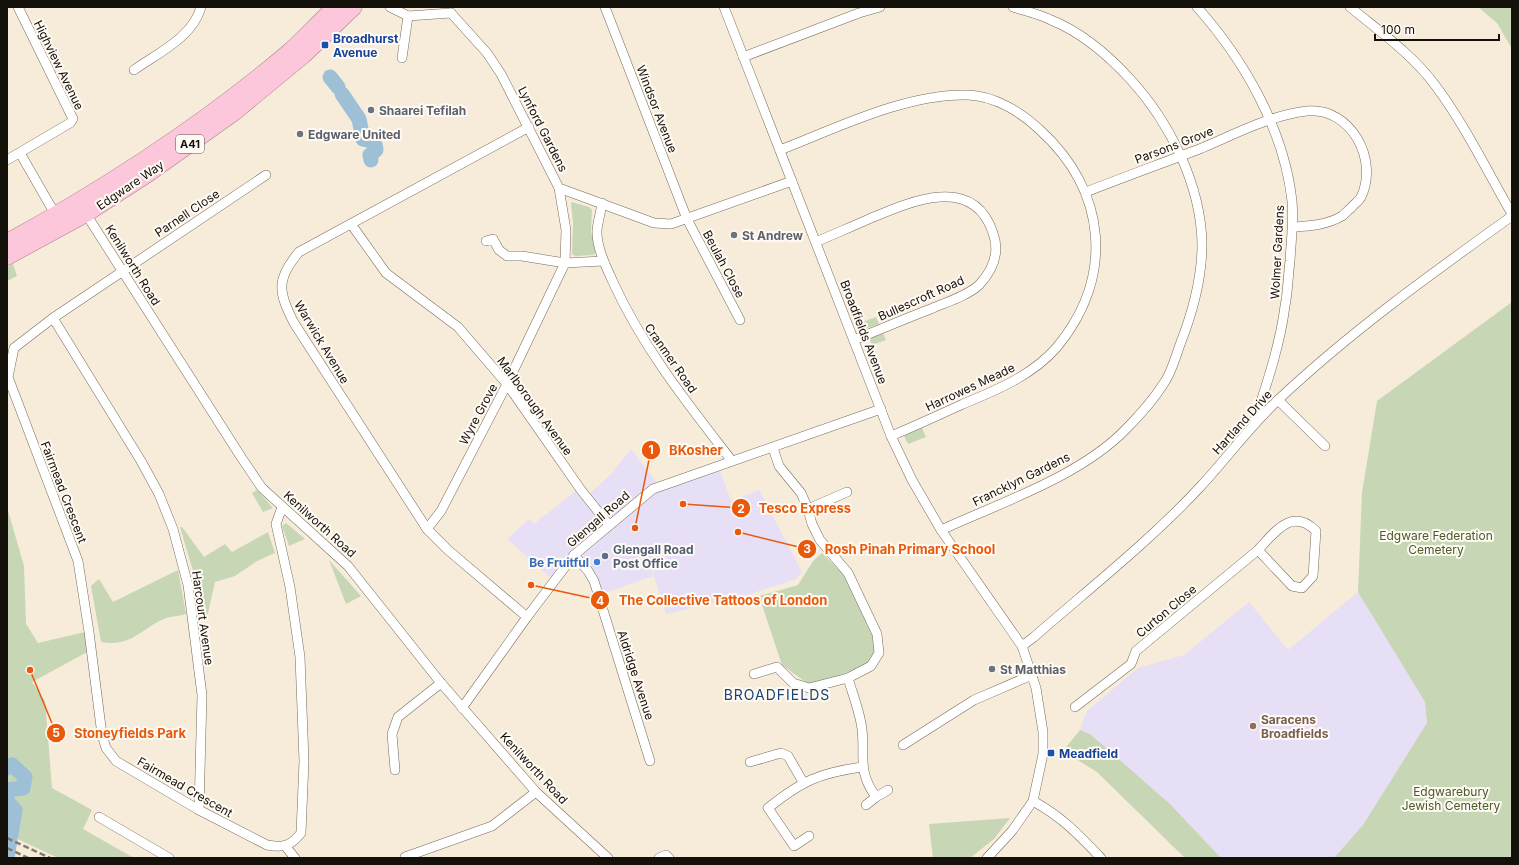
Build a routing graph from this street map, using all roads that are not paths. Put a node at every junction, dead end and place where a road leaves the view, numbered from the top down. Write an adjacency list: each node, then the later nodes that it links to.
1 (18, 7): 21 (street, Highview Avenue)
2 (201, 7): 17 (street)
3 (335, 7): 29 (highway, Edgware Way / A41)
4 (354, 7): 30 (highway, Edgware Way / A41)
5 (390, 7): 14 (street)
6 (460, 7): 13 (street)
7 (604, 7): 32 (street, Windsor Avenue)
8 (724, 7): 15 (street, Broadfields Avenue)
9 (880, 7): 15 (street)
10 (1012, 7): 22 (street, Francklyn Gardens)
11 (1197, 7): 18 (street, Wolmer Gardens)
12 (1350, 7): 31 (street)
13 (451, 13): 14 (street); 19 (street, Lynford Gardens)
14 (408, 16): 16 (street)
15 (744, 57): 20 (street, Broadfields Avenue)
16 (402, 58)
17 (134, 70)
18 (1270, 120): 22 (street, Parsons Grove); 34 (street, Wolmer Gardens); 34 (street, Parsons Grove)
19 (529, 127): 26 (street, Lynford Gardens); 33 (street, Warwick Avenue)
20 (780, 150): 25 (street, Broadfields Avenue); 27 (street, Harrowes Meade)
21 (20, 153): 23 (street); 29 (street)
22 (1182, 156): 27 (street, Parsons Grove); 58 (street, Francklyn Gardens)
23 (7, 160)
24 (266, 175): 41 (street, Parnell Close)
25 (792, 181): 32 (street, Lynford Gardens); 37 (street, Broadfields Avenue)
26 (559, 188): 28 (street, Lynford Gardens); 40 (street)
27 (1086, 192): 49 (street, Harrowes Meade)
28 (602, 203): 32 (street, Lynford Gardens); 39 (street, Cranmer Road)
29 (58, 214): 36 (highway, Edgware Way / A41)
30 (86, 214): 38 (highway, Edgware Way / A41); 41 (street, Kenilworth Road)
31 (1512, 215): 46 (street, Hartland Drive)
32 (686, 219): 43 (street, Beulah Close)
33 (351, 224): 45 (street, Marlborough Avenue); 57 (street, Warwick Avenue)
34 (1293, 227): 48 (street, Wolmer Gardens)
35 (486, 241): 40 (street)
36 (7, 242)
37 (816, 242): 44 (street, Broadfields Avenue); 44 (street, Bullescroft Road)
38 (7, 256)
39 (603, 261): 40 (street); 52 (street, Cranmer Road)
40 (565, 263): 45 (street, Wyre Grove)
41 (122, 271): 42 (street, Fairmead Crescent); 54 (street, Kenilworth Road)
42 (54, 318): 80 (street, Harcourt Avenue); 80 (street, Fairmead Crescent)
43 (740, 320)
44 (854, 340): 47 (street, Broadfields Avenue)
45 (508, 384): 56 (street, Marlborough Avenue); 57 (street, Wyre Grove)
46 (1278, 400): 48 (street, Hartland Drive); 50 (street)
47 (881, 408): 49 (street, Broadfields Avenue); 51 (street, Glengall Road)
48 (1254, 423): 62 (street, Hartland Drive)
49 (891, 436): 58 (street, Broadfields Avenue)
50 (1325, 446)
51 (773, 448): 52 (street, Glengall Road); 55 (street)
52 (732, 461): 56 (street, Glengall Road)
53 (847, 492): 55 (street)
54 (282, 507): 66 (street, Kenilworth Road); 83 (street)
55 (808, 509): 65 (street)
56 (609, 525): 60 (street, Glengall Road)
57 (428, 529): 61 (street, Warwick Avenue)
58 (941, 530): 62 (street, Broadfields Avenue)
59 (1258, 550): 59 (street, Curton Close); 67 (street, Curton Close)
60 (574, 555): 61 (street, Glengall Road); 70 (street, Aldridge Avenue)
61 (526, 617): 68 (street, Glengall Road)
62 (1022, 646): 64 (street, Broadfields Avenue)
63 (754, 674): 65 (street)
64 (1032, 675): 69 (street); 78 (street, Broadfields Avenue)
65 (848, 678): 72 (street)
66 (441, 683): 68 (street, Kenilworth Road); 73 (street)
67 (1075, 707)
68 (462, 708): 76 (street, Kenilworth Road)
69 (903, 745)
70 (650, 761)
71 (750, 762): 74 (street)
72 (862, 767): 74 (street); 77 (street)
73 (395, 770)
74 (803, 782): 82 (street)
75 (888, 790): 77 (street)
76 (536, 792): 84 (street); 87 (street, Kenilworth Road)
77 (876, 797): 79 (street)
78 (1033, 801): 90 (street); 91 (street)
79 (866, 805)
80 (199, 810): 83 (street, Fairmead Crescent)
81 (99, 817): 85 (street)
82 (809, 836)
83 (286, 847): 86 (street)
84 (405, 857)
85 (169, 858)
86 (295, 858)
87 (608, 858)
88 (659, 858): 89 (street)
89 (669, 858)
90 (987, 858)
91 (1101, 858)

